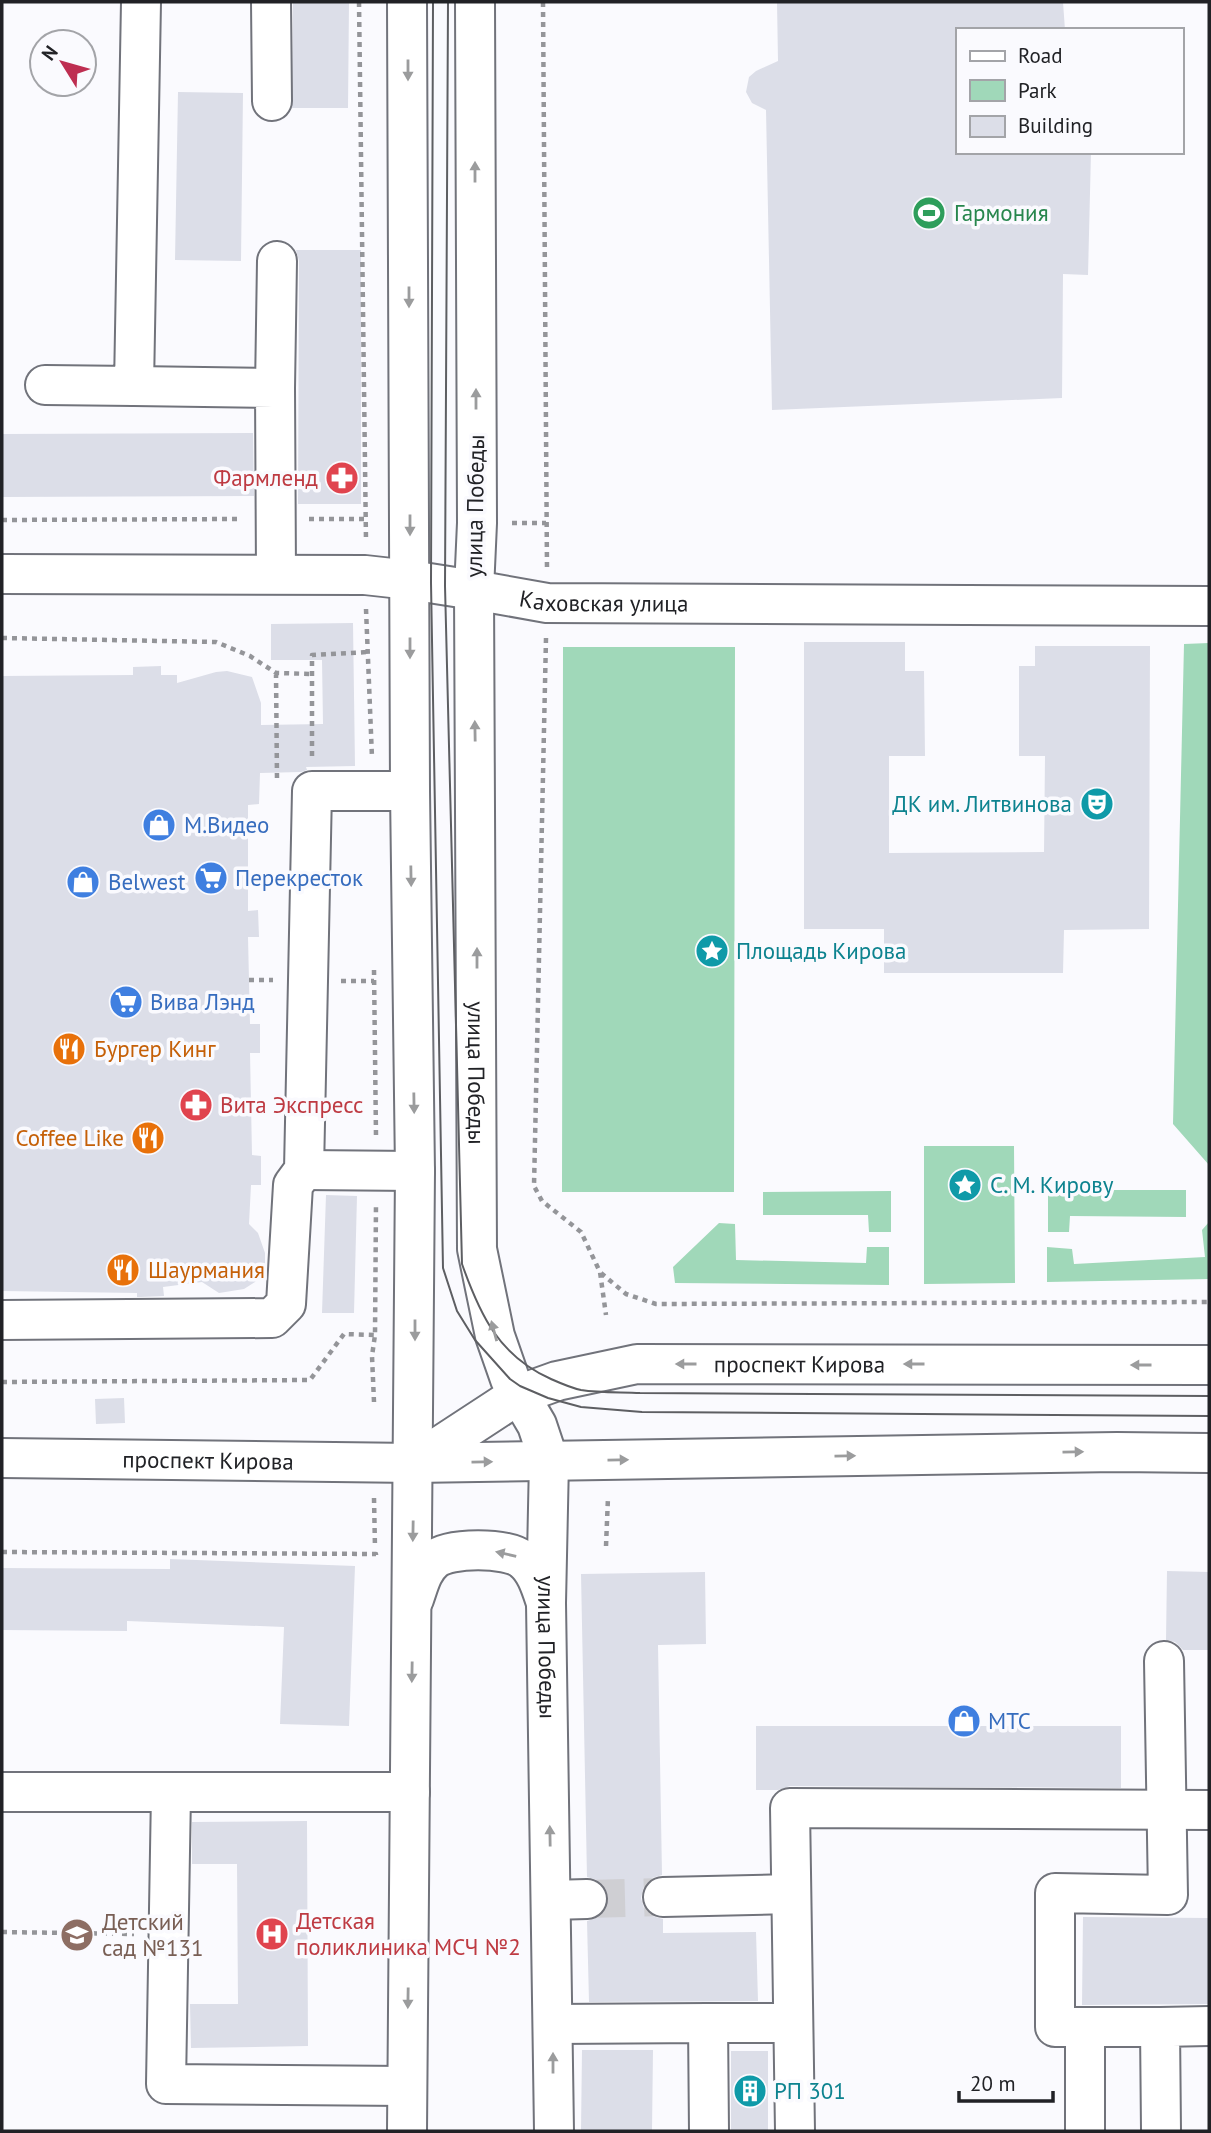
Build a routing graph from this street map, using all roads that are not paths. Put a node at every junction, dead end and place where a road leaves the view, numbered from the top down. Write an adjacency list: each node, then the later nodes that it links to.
1 (141, 2): 8 (main road)
2 (271, 2): 5 (main road)
3 (407, 2): 12 (main road, one-way to 12)
4 (475, 2): 13 (main road, улица Победы, one-way to 4)
5 (272, 101)
6 (277, 261): 9 (main road)
7 (45, 385): 8 (main road)
8 (134, 386): 9 (main road)
9 (275, 388): 11 (main road)
10 (2, 573): 11 (main road, Каховская улица)
11 (276, 574): 12 (main road, Каховская улица)
12 (410, 580): 13 (main road, Каховская улица); 15 (main road, one-way to 15)
13 (474, 590): 14 (main road, Каховская улица); 20 (main road, улица Победы, one-way to 13)
14 (1209, 606)
15 (391, 791): 16 (main road); 17 (main road, one-way to 17)
16 (304, 1170): 17 (main road); 18 (main road)
17 (415, 1171): 24 (main road, one-way to 24)
18 (2, 1320)
19 (1209, 1365): 20 (main road, проспект Кирова, one-way to 20)
20 (518, 1395): 23 (main road, улица Победы); 24 (main road, проспект Кирова)
21 (1209, 1453): 23 (main road, проспект Кирова, one-way to 21)
22 (2, 1458): 24 (main road, проспект Кирова)
23 (549, 1461): 24 (main road, проспект Кирова, one-way to 23); 25 (main road, улица Победы)
24 (414, 1463): 26 (main road, one-way to 26)
25 (546, 1603): 26 (main road, one-way to 26); 37 (main road, улица Победы, one-way to 25)
26 (413, 1604): 29 (main road, one-way to 29)
27 (1164, 1661): 31 (main road)
28 (2, 1792): 30 (main road)
29 (410, 1792): 30 (main road); 41 (main road, one-way to 41)
30 (171, 1793): 41 (main road)
31 (1167, 1810): 32 (main road); 33 (main road); 39 (main road)
32 (1209, 1810)
33 (791, 1894): 34 (main road); 36 (main road)
34 (663, 1897)
35 (708, 2023): 36 (main road); 37 (main road); 44 (main road)
36 (793, 2023): 45 (main road)
37 (553, 2024): 43 (main road, улица Победы, one-way to 37)
38 (1209, 2026): 40 (main road)
39 (1085, 2027): 40 (main road); 46 (main road)
40 (1160, 2027): 47 (main road)
41 (406, 2086): 42 (main road)
42 (407, 2131)
43 (554, 2131)
44 (709, 2131)
45 (795, 2131)
46 (1085, 2131)
47 (1161, 2131)

